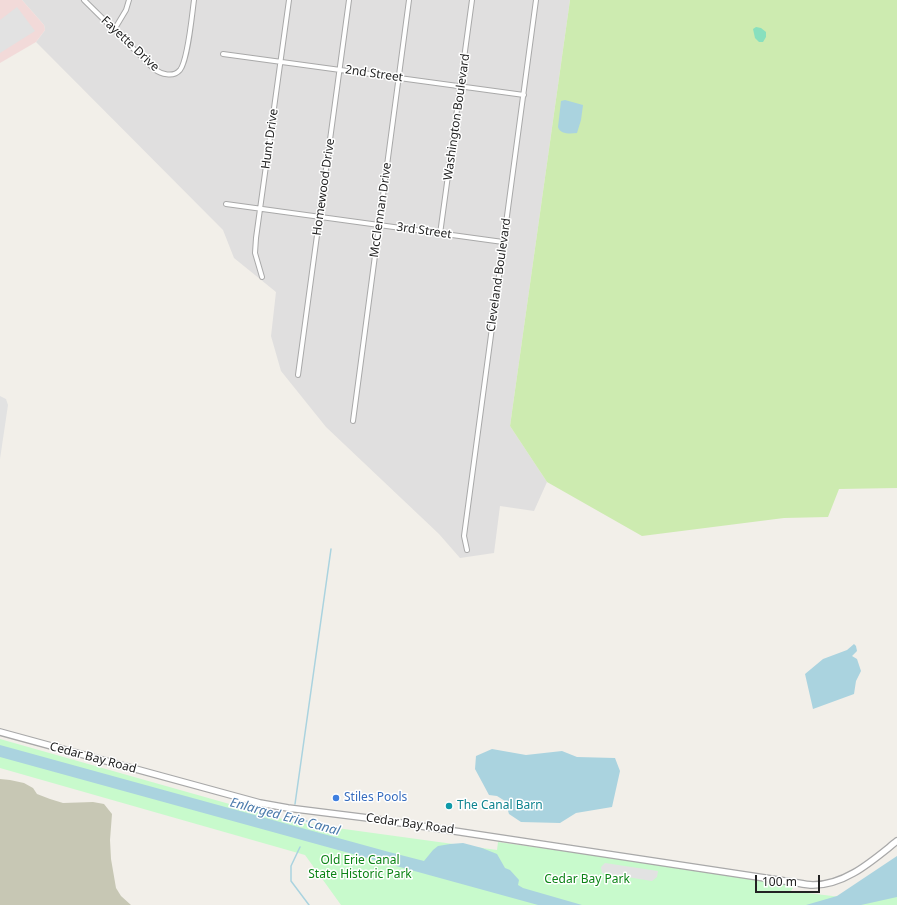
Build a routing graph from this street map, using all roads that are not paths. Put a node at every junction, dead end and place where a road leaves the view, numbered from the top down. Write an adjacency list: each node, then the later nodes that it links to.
1 (84, 0): 9 (street, Fayette Drive)
2 (129, 0): 9 (street)
3 (194, 0): 9 (street, Fayette Drive)
4 (289, 0): 11 (street, Hunt Drive)
5 (350, 0): 12 (street, Homewood Drive)
6 (409, 0): 13 (street, McClennan Drive)
7 (472, 0): 14 (street, Washington Boulevard)
8 (536, 0): 15 (street, Cleveland Boulevard)
9 (114, 30)
10 (223, 54): 11 (street, 2nd Street)
11 (281, 61): 12 (street, 2nd Street); 17 (street, Hunt Drive)
12 (340, 70): 13 (street, 2nd Street); 18 (street, Homewood Drive)
13 (398, 77): 14 (street, 2nd Street); 19 (street, McClennan Drive)
14 (461, 86): 15 (street, 2nd Street); 20 (street, Washington Boulevard)
15 (524, 95): 21 (street, Cleveland Boulevard)
16 (226, 204): 17 (street, 3rd Street)
17 (260, 209): 18 (street, 3rd Street); 22 (street, Hunt Drive)
18 (319, 217): 19 (street, 3rd Street); 23 (street, Homewood Drive)
19 (379, 225): 20 (street, 3rd Street); 24 (street, McClennan Drive)
20 (440, 234): 21 (street, 3rd Street)
21 (503, 242): 25 (street, Cleveland Boulevard)
22 (262, 277)
23 (298, 374)
24 (353, 421)
25 (467, 550)
26 (0, 732): 27 (street, Cedar Bay Road)
27 (897, 841)

